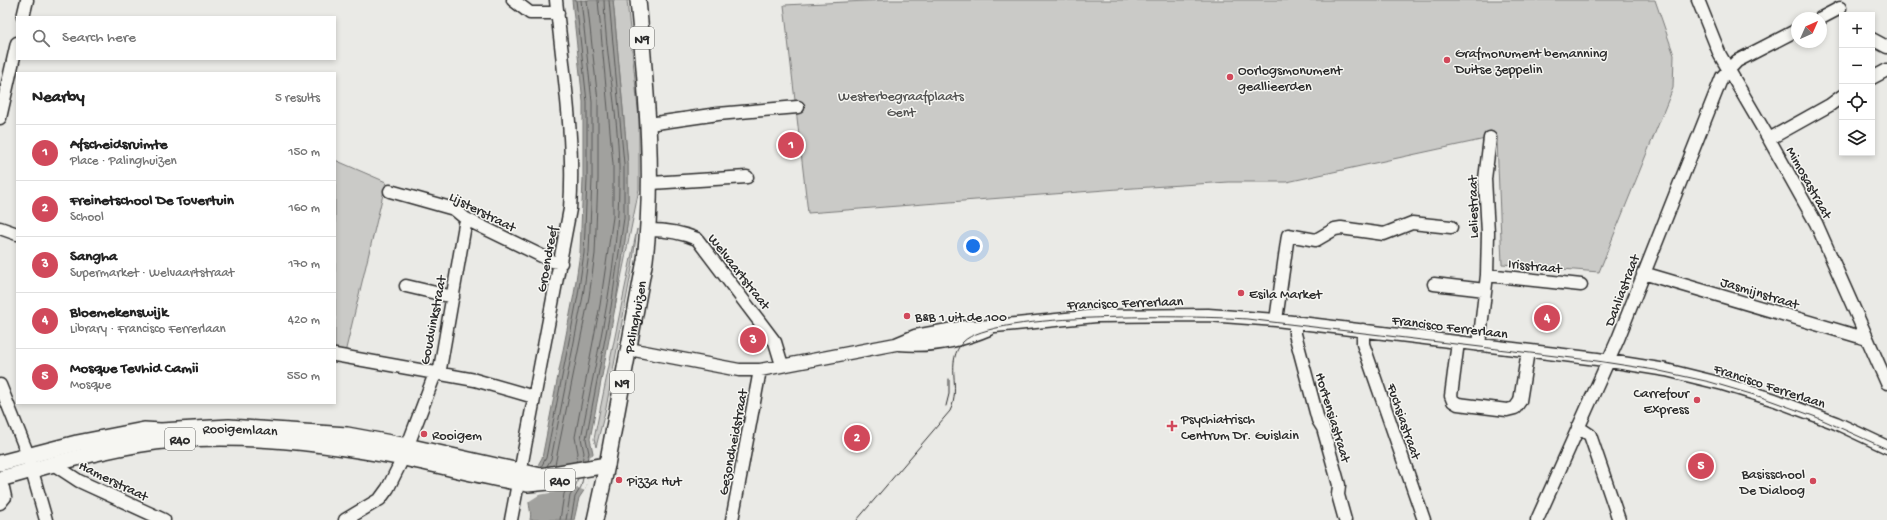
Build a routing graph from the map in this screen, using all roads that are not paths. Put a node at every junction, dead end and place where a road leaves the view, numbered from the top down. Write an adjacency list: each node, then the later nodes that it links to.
1 (27, 0): 9 (street)
2 (513, 0): 7 (street)
3 (556, 0): 7 (street, Groendreef)
4 (638, 0): 20 (main road, Palinghuizen / N9)
5 (1698, 0): 14 (street, Mimosastraat)
6 (1840, 8): 8 (street)
7 (558, 13): 31 (street, Groendreef)
8 (1827, 15)
9 (23, 16)
10 (1791, 33): 14 (street)
11 (1875, 41): 13 (street)
12 (16, 47): 19 (street)
13 (1887, 47)
14 (1728, 70): 22 (street, Mimosastraat); 32 (street, Dahliastraat)
15 (1887, 70): 16 (street)
16 (1875, 76)
17 (1839, 98): 22 (street)
18 (798, 108): 20 (street)
19 (0, 118)
20 (649, 124): 24 (main road, Palinghuizen / N9)
21 (1490, 138): 33 (street, Leliestraat)
22 (1769, 138): 42 (street, Mimosastraat)
23 (747, 177): 24 (street)
24 (651, 183): 29 (main road, Palinghuizen / N9)
25 (390, 191): 26 (street, Lijsterstraat)
26 (466, 219): 31 (street, Lijsterstraat); 38 (street, Goudvinkstraat)
27 (1451, 227): 39 (street)
28 (0, 228): 30 (street)
29 (649, 230): 45 (main road, Palinghuizen / N9); 49 (street, Welvaartstraat)
30 (16, 234)
31 (561, 263): 54 (street, Groendreef)
32 (1643, 273): 42 (street, Jasmijnstraat); 48 (street, Dahliastraat)
33 (1487, 275): 35 (street, Irisstraat); 37 (street, Leliestraat)
34 (1434, 284): 37 (street)
35 (1581, 285)
36 (406, 286): 38 (street)
37 (1485, 290): 44 (street, Leliestraat)
38 (452, 297): 51 (street, Goudvinkstraat)
39 (1276, 320): 40 (street, Francisco Ferrerlaan); 49 (street, Francisco Ferrerlaan)
40 (1295, 322): 41 (street, Francisco Ferrerlaan); 73 (street, Hortensiastraat)
41 (1363, 330): 43 (street, Francisco Ferrerlaan); 74 (street, Fuchsiastraat)
42 (1867, 340): 52 (street, Mimosastraat)
43 (1458, 342): 44 (street, Francisco Ferrerlaan); 46 (street)
44 (1479, 345): 46 (street, Francisco Ferrerlaan)
45 (629, 349): 50 (street, Francisco Ferrerlaan); 62 (main road, Palinghuizen / N9)
46 (1528, 351): 48 (street, Francisco Ferrerlaan)
47 (336, 355): 51 (street)
48 (1608, 360): 55 (street, Dahliastraat); 56 (street, Francisco Ferrerlaan)
49 (782, 365): 50 (street, Francisco Ferrerlaan)
50 (760, 370): 72 (street, Gezondheidstraat)
51 (437, 374): 54 (street); 57 (street, Goudvinkstraat)
52 (1887, 383)
53 (0, 385): 58 (street)
54 (534, 397): 63 (street, Groendreef)
55 (1578, 427): 75 (street, Dahliastraat); 76 (street)
56 (1887, 447)
57 (405, 452): 58 (main road, Rooigemlaan / R40); 60 (main road, Rooigemlaan / R40); 63 (main road, Rooigemlaan / R40); 69 (street, Goudvinkstraat)
58 (27, 456): 59 (main road, Rooigemlaan / R40); 61 (street)
59 (0, 463)
60 (53, 464): 61 (main road, Rooigemlaan / R40); 68 (street, Hamerstraat)
61 (31, 470): 64 (main road, Rooigemlaan / R40); 67 (street)
62 (600, 470): 63 (main road, Rooigemlaan / R40); 71 (main road, Palinghuizen)
63 (524, 478): 70 (street, Groendreef)
64 (0, 479)
65 (0, 487): 66 (street)
66 (0, 503)
67 (46, 520)
68 (164, 520)
69 (345, 520)
70 (511, 520)
71 (595, 520)
72 (732, 520)
73 (1345, 520)
74 (1424, 520)
75 (1537, 520)
76 (1618, 520)

